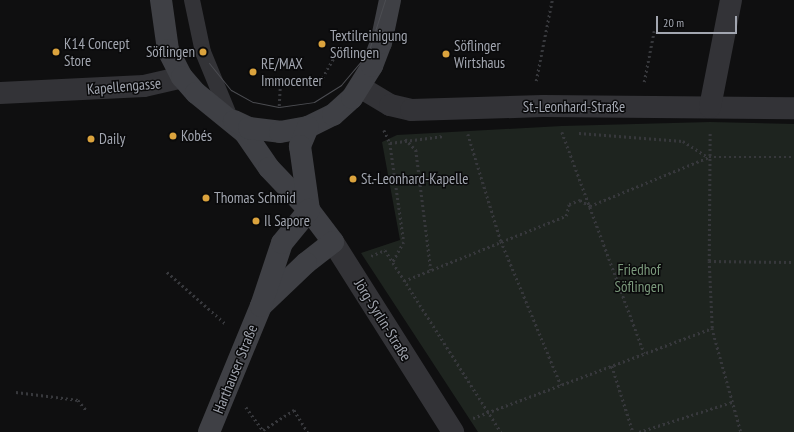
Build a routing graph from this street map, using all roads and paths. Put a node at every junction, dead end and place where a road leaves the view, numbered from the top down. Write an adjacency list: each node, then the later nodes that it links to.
1 (161, 0): 8 (street)
2 (192, 0): 15 (lane)
3 (390, 0): 9 (street, Kapellengasse)
4 (552, 0): 12 (path)
5 (731, 0): 13 (street)
6 (654, 31): 11 (path)
7 (336, 54): 18 (path)
8 (182, 77): 10 (street, Kapellengasse); 15 (street, Kapellengasse)
9 (360, 87): 12 (street, St.-Leonhard-Straße); 16 (street, Kapellengasse)
10 (0, 93)
11 (640, 106): 12 (street, St.-Leonhard-Straße); 13 (street, St.-Leonhard-Straße)
12 (531, 107)
13 (710, 107): 14 (street, St.-Leonhard-Straße); 29 (path)
14 (794, 108)
15 (231, 120): 18 (street, Kapellengasse); 32 (street, Kapellengasse)
16 (308, 127): 18 (street, Kapellengasse); 32 (street)
17 (382, 127): 28 (path)
18 (280, 132)
19 (554, 132): 20 (path)
20 (562, 132): 21 (path); 31 (path)
21 (570, 133)
22 (577, 133): 29 (path)
23 (468, 134): 24 (path); 26 (path); 33 (path)
24 (476, 134)
25 (452, 135): 27 (path)
26 (460, 135)
27 (405, 139): 28 (path); 39 (path)
28 (390, 143): 37 (path)
29 (709, 157): 30 (path); 31 (path); 36 (path)
30 (794, 157)
31 (590, 206): 33 (path); 45 (path)
32 (310, 210): 34 (street, Jörg-Syrlin-Straße); 42 (street, Harthauser Straße)
33 (502, 241): 39 (path); 47 (path)
34 (333, 242): 42 (street, Harthauser Straße); 56 (street, Jörg-Syrlin-Straße)
35 (385, 250): 37 (path)
36 (709, 261): 38 (path); 43 (path)
37 (393, 262): 41 (path)
38 (794, 262)
39 (431, 270): 41 (path)
40 (167, 272): 44 (path)
41 (404, 281): 52 (path)
42 (260, 306): 44 (street, Harthauser Straße)
43 (712, 328): 45 (path); 50 (path)
44 (249, 334): 49 (street, Harthauser Straße)
45 (644, 353): 46 (path)
46 (612, 366): 47 (path); 58 (path)
47 (561, 385): 52 (path)
48 (16, 392): 51 (path)
49 (224, 396): 54 (street, Harthauser Straße); 55 (path)
50 (732, 402): 59 (path); 60 (path)
51 (87, 411)
52 (488, 412): 53 (path); 57 (path)
53 (477, 416)
54 (209, 432)
55 (308, 432)
56 (453, 432)
57 (501, 432)
58 (633, 432)
59 (639, 432)
60 (741, 432)

